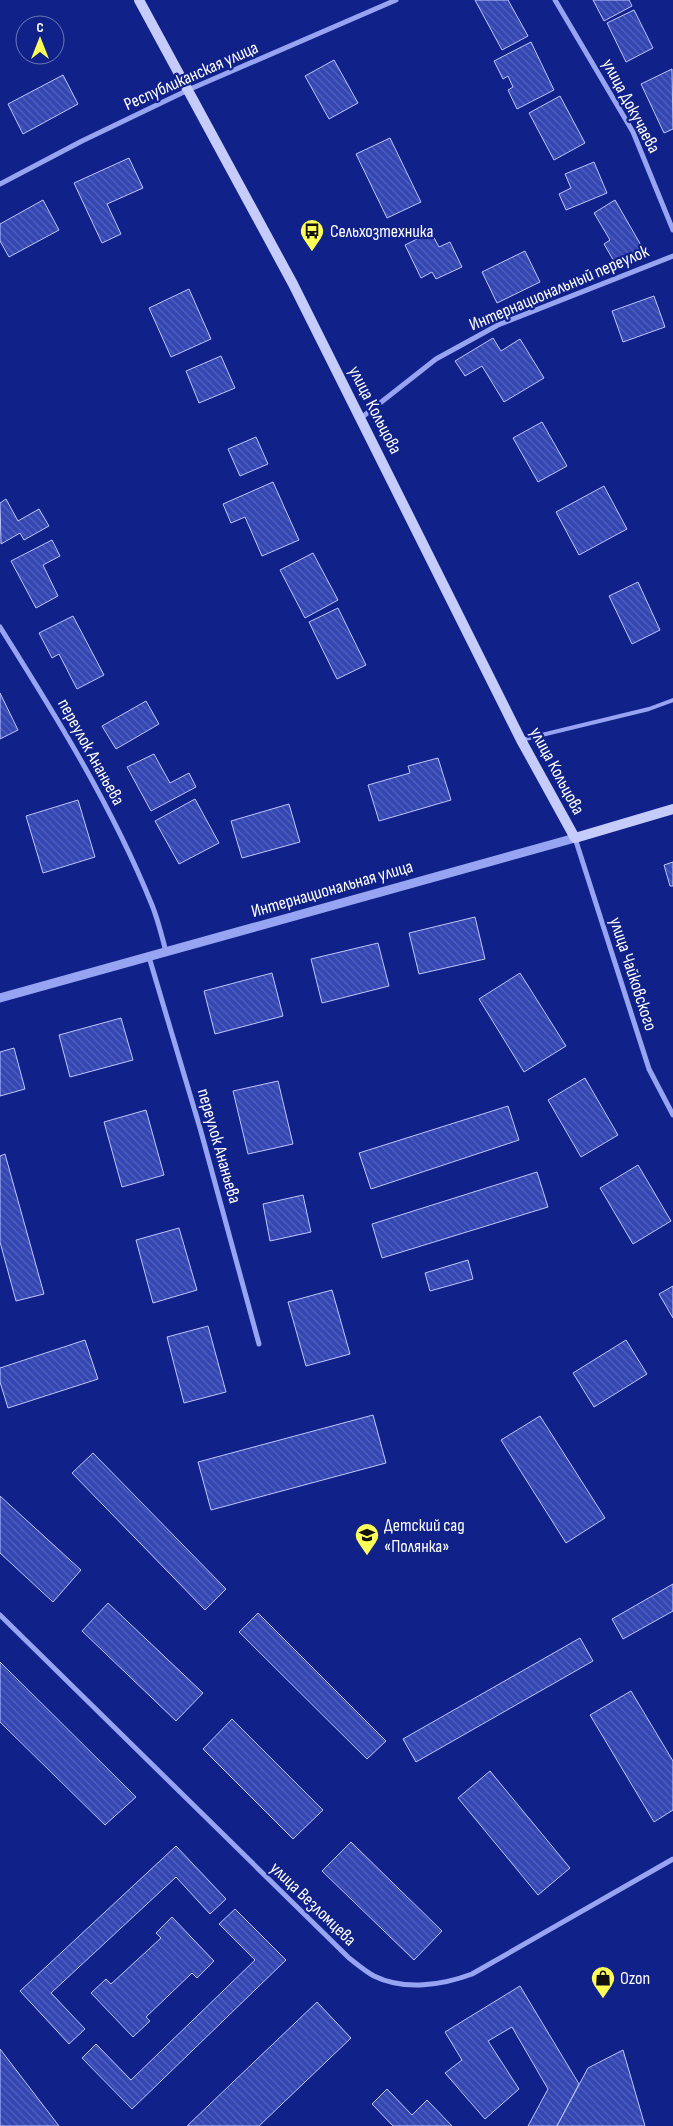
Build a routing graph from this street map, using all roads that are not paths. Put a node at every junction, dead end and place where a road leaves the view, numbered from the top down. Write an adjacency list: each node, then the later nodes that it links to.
1 (139, 0): 4 (main road, улица Кольцова)
2 (396, 0): 4 (street, Республиканская улица)
3 (555, 0): 6 (street, улица Докучаева)
4 (188, 90): 5 (street, Республиканская улица); 8 (main road, улица Кольцова)
5 (0, 184)
6 (673, 230)
7 (673, 256): 8 (street, Интернациональный переулок)
8 (361, 418): 11 (main road, улица Кольцова)
9 (0, 627): 14 (street, переулок Ананьева)
10 (673, 700): 11 (lane)
11 (522, 740): 13 (main road, улица Кольцова)
12 (673, 809): 13 (main road, Интернациональная улица)
13 (574, 838): 14 (street, Интернациональная улица); 17 (street, улица Чайковского)
14 (166, 952): 15 (street, Интернациональная улица)
15 (149, 957): 16 (street, Интернациональная улица); 18 (street, переулок Ананьева)
16 (0, 998)
17 (673, 1115)
18 (259, 1344)
19 (0, 1615): 20 (street, улица Везломцева)
20 (673, 1859)

